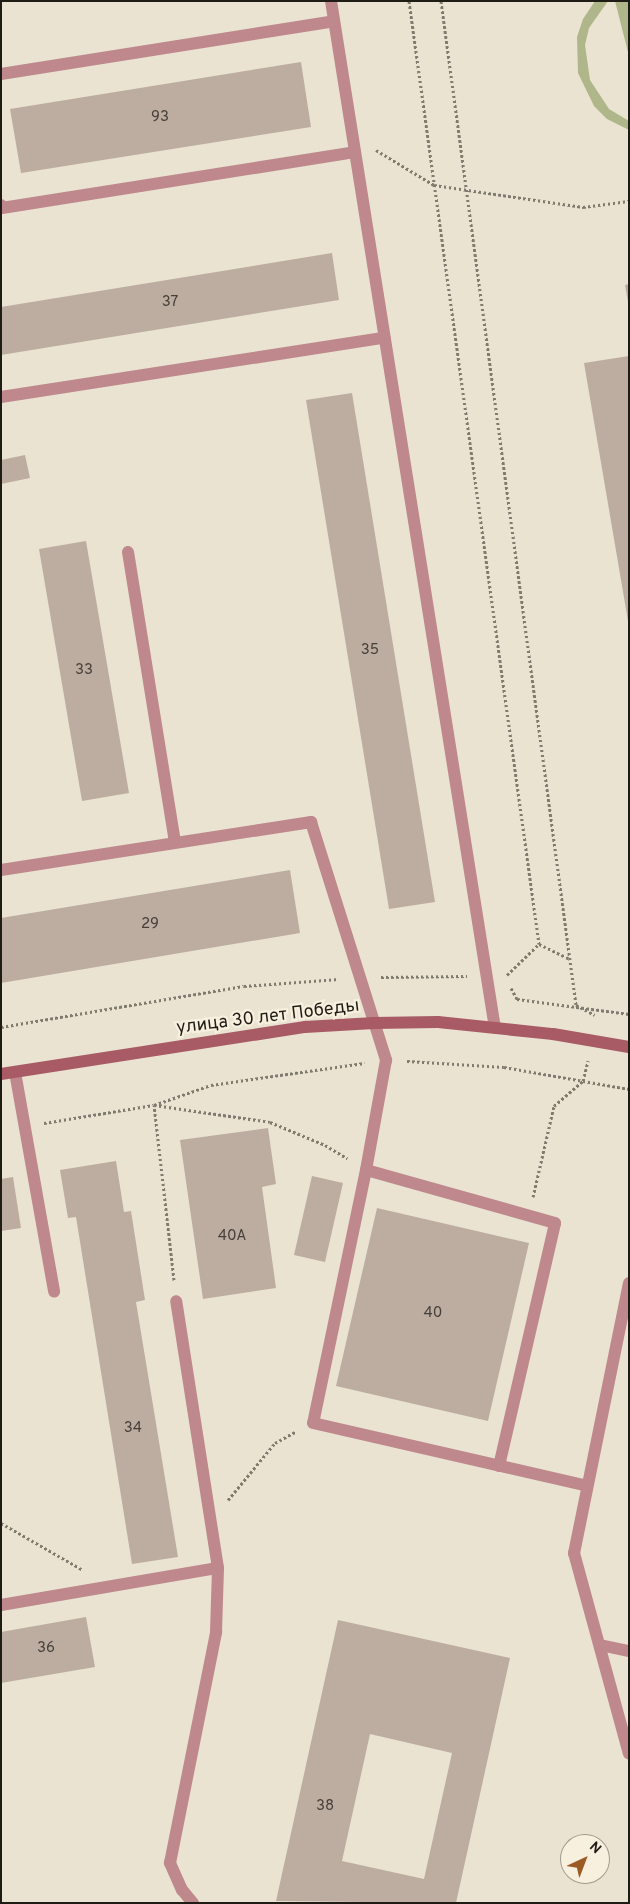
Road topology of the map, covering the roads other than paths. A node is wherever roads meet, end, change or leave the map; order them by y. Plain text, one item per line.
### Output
1 (331, 1) edge
2 (334, 21) junction
3 (1, 74) edge
4 (354, 152) junction
5 (1, 205) edge
6 (384, 338) junction
7 (1, 397) edge
8 (128, 552) dead end
9 (175, 842) junction
10 (1, 870) edge
11 (374, 1023) junction
12 (495, 1028) junction
13 (629, 1047) edge
14 (16, 1072) junction
15 (1, 1074) edge
16 (366, 1170) junction
17 (629, 1283) edge
18 (54, 1292) dead end
19 (176, 1301) road end
20 (499, 1466) junction
21 (587, 1486) junction
22 (218, 1568) junction
23 (1, 1605) edge
24 (600, 1645) junction
25 (629, 1651) edge
26 (629, 1754) edge
27 (193, 1903) edge

1 - 2 street
2 - 3 street
2 - 4 street
4 - 5 street
4 - 6 street
6 - 7 street
6 - 12 street
8 - 9 street
9 - 10 street
9 - 11 street
11 - 12 main road, улица 30 лет Победы
11 - 14 main road, улица 30 лет Победы
11 - 16 street
12 - 13 main road, улица 30 лет Победы
14 - 15 main road, улица 30 лет Победы
14 - 18 street
16 - 20 street
16 - 20 street
17 - 21 street
19 - 22 street
20 - 21 street
21 - 24 street
22 - 23 street
22 - 27 street
24 - 25 street
24 - 26 street

